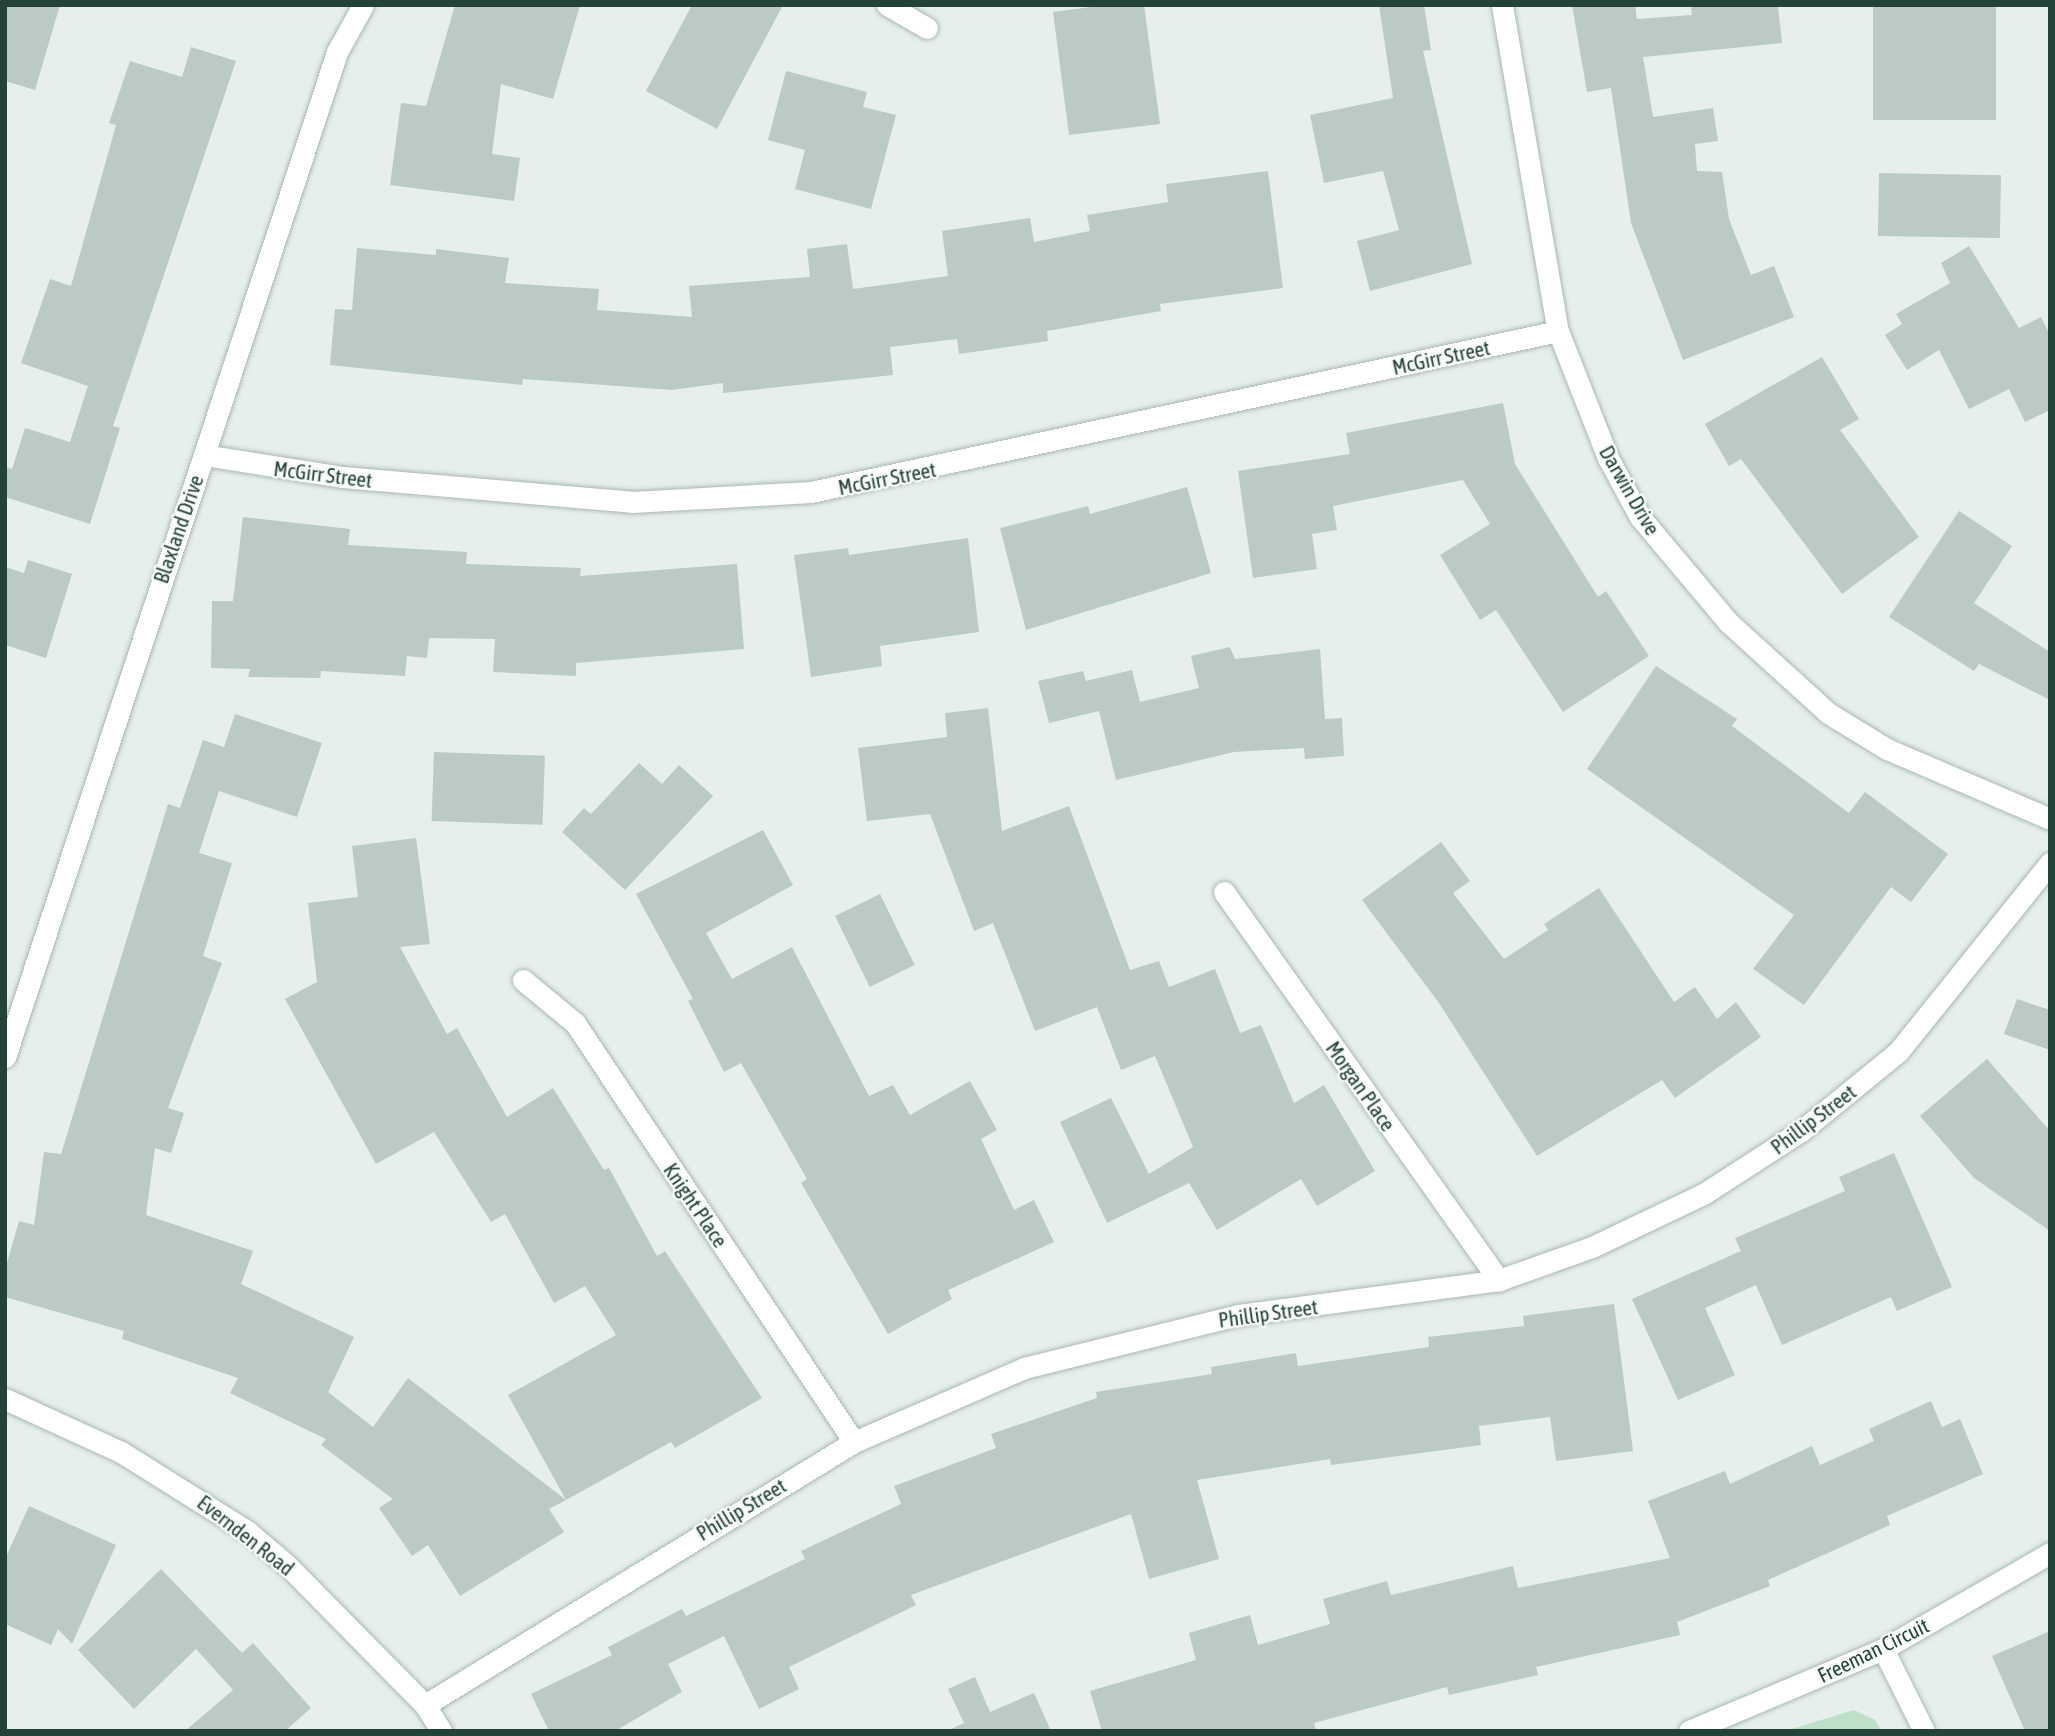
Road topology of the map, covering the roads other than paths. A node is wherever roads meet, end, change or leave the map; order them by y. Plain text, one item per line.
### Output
1 (363, 5) edge
2 (887, 5) edge
3 (1502, 5) edge
4 (927, 28) dead end
5 (1558, 331) junction
6 (204, 455) junction
7 (2050, 819) edge
8 (2050, 863) edge
9 (1223, 892) dead end
10 (523, 980) dead end
11 (5, 1058) edge
12 (1499, 1280) junction
13 (5, 1399) edge
14 (854, 1442) junction
15 (2050, 1553) edge
16 (1883, 1649) junction
17 (425, 1705) junction
18 (441, 1731) edge
19 (1689, 1731) edge
20 (1924, 1731) edge

1 - 6 street, Blaxland Drive
2 - 4 street
3 - 5 street, Darwin Drive
5 - 6 street, McGirr Street
5 - 7 street, Darwin Drive
6 - 11 street, Blaxland Drive
8 - 12 street, Phillip Street
9 - 12 street, Morgan Place
10 - 14 street, Knight Place
12 - 14 street, Phillip Street
13 - 17 street, Evernden Road
14 - 17 street, Phillip Street
15 - 16 street, Freeman Circuit
16 - 19 street, Freeman Circuit
16 - 20 street
17 - 18 street, Evernden Road

